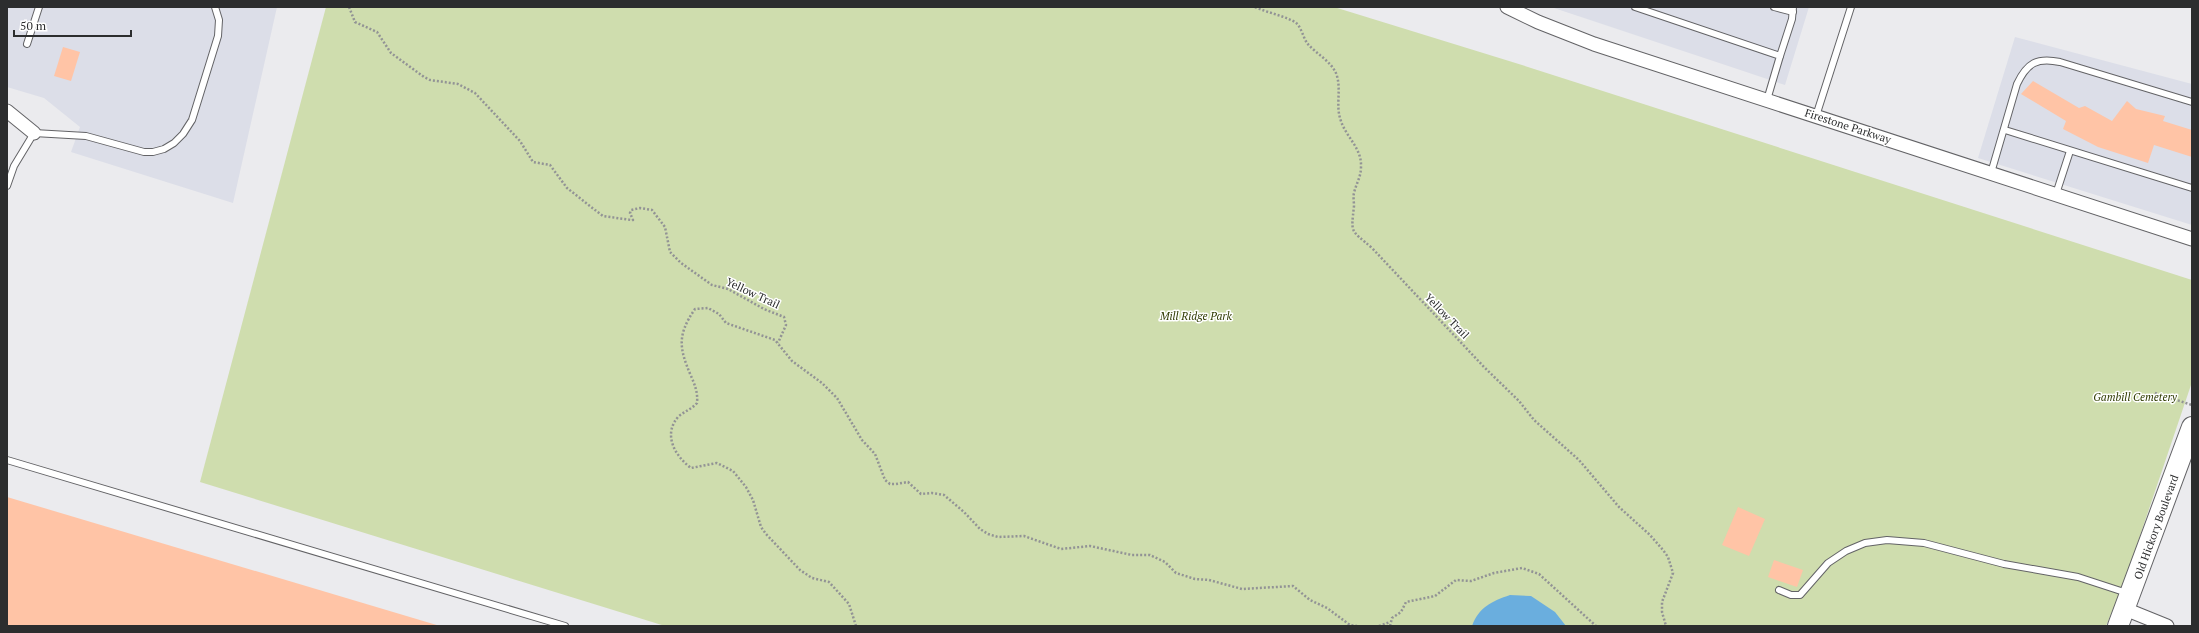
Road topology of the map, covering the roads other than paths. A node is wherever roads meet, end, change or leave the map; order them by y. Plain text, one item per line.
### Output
1 (39, 7) edge
2 (215, 7) edge
3 (1507, 7) edge
4 (1634, 7) edge
5 (1774, 7) edge
6 (1852, 7) edge
7 (1793, 10) edge
8 (27, 44) dead end
9 (1780, 56) junction
10 (1766, 100) junction
11 (2192, 102) edge
12 (7, 112) edge
13 (1816, 116) junction
14 (2005, 130) junction
15 (34, 133) junction
16 (2070, 151) junction
17 (1991, 173) junction
18 (7, 186) edge
19 (2192, 188) edge
20 (2056, 194) junction
21 (2192, 239) edge
22 (2192, 427) edge
23 (7, 460) edge
24 (1778, 590) dead end
25 (2125, 610) edge
26 (565, 626) edge
27 (2167, 626) edge

1 - 8 lane
2 - 15 lane
3 - 10 street, Firestone Parkway
4 - 9 lane
5 - 7 lane
6 - 13 lane
7 - 9 lane
9 - 10 lane
10 - 13 street, Firestone Parkway
11 - 14 lane
12 - 15 street
13 - 17 street, Firestone Parkway
14 - 16 lane
14 - 17 lane
15 - 18 lane
16 - 19 lane
16 - 20 lane
17 - 20 street, Firestone Parkway
20 - 21 street, Firestone Parkway
22 - 25 main road, Old Hickory Boulevard
23 - 26 lane
24 - 25 lane
25 - 27 street

